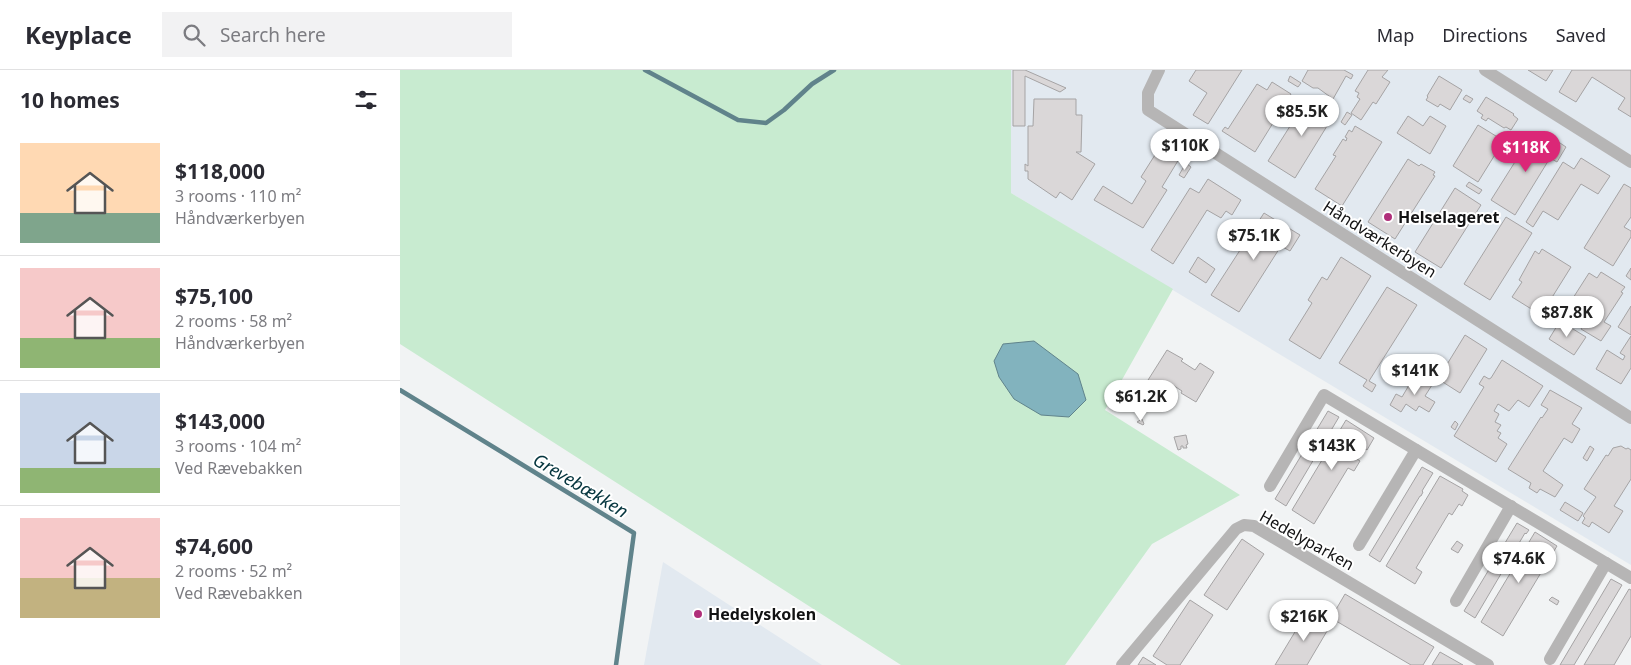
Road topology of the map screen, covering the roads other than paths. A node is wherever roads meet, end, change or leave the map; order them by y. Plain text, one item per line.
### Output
1 (1159, 70) edge
2 (1485, 70) edge
3 (1631, 162) edge
4 (1631, 418) edge
5 (1416, 450) junction
6 (1270, 486) dead end
7 (1511, 506) junction
8 (1358, 545) dead end
9 (1606, 563) junction
10 (1631, 578) edge
11 (1456, 601) dead end
12 (1550, 659) dead end
13 (1122, 665) edge
14 (1488, 665) edge

1 - 4 street, Håndværkerbyen
2 - 3 street
5 - 6 street
5 - 7 street
5 - 8 street
7 - 9 street
7 - 11 street
9 - 10 street
9 - 12 street
13 - 14 street, Hedelyparken

